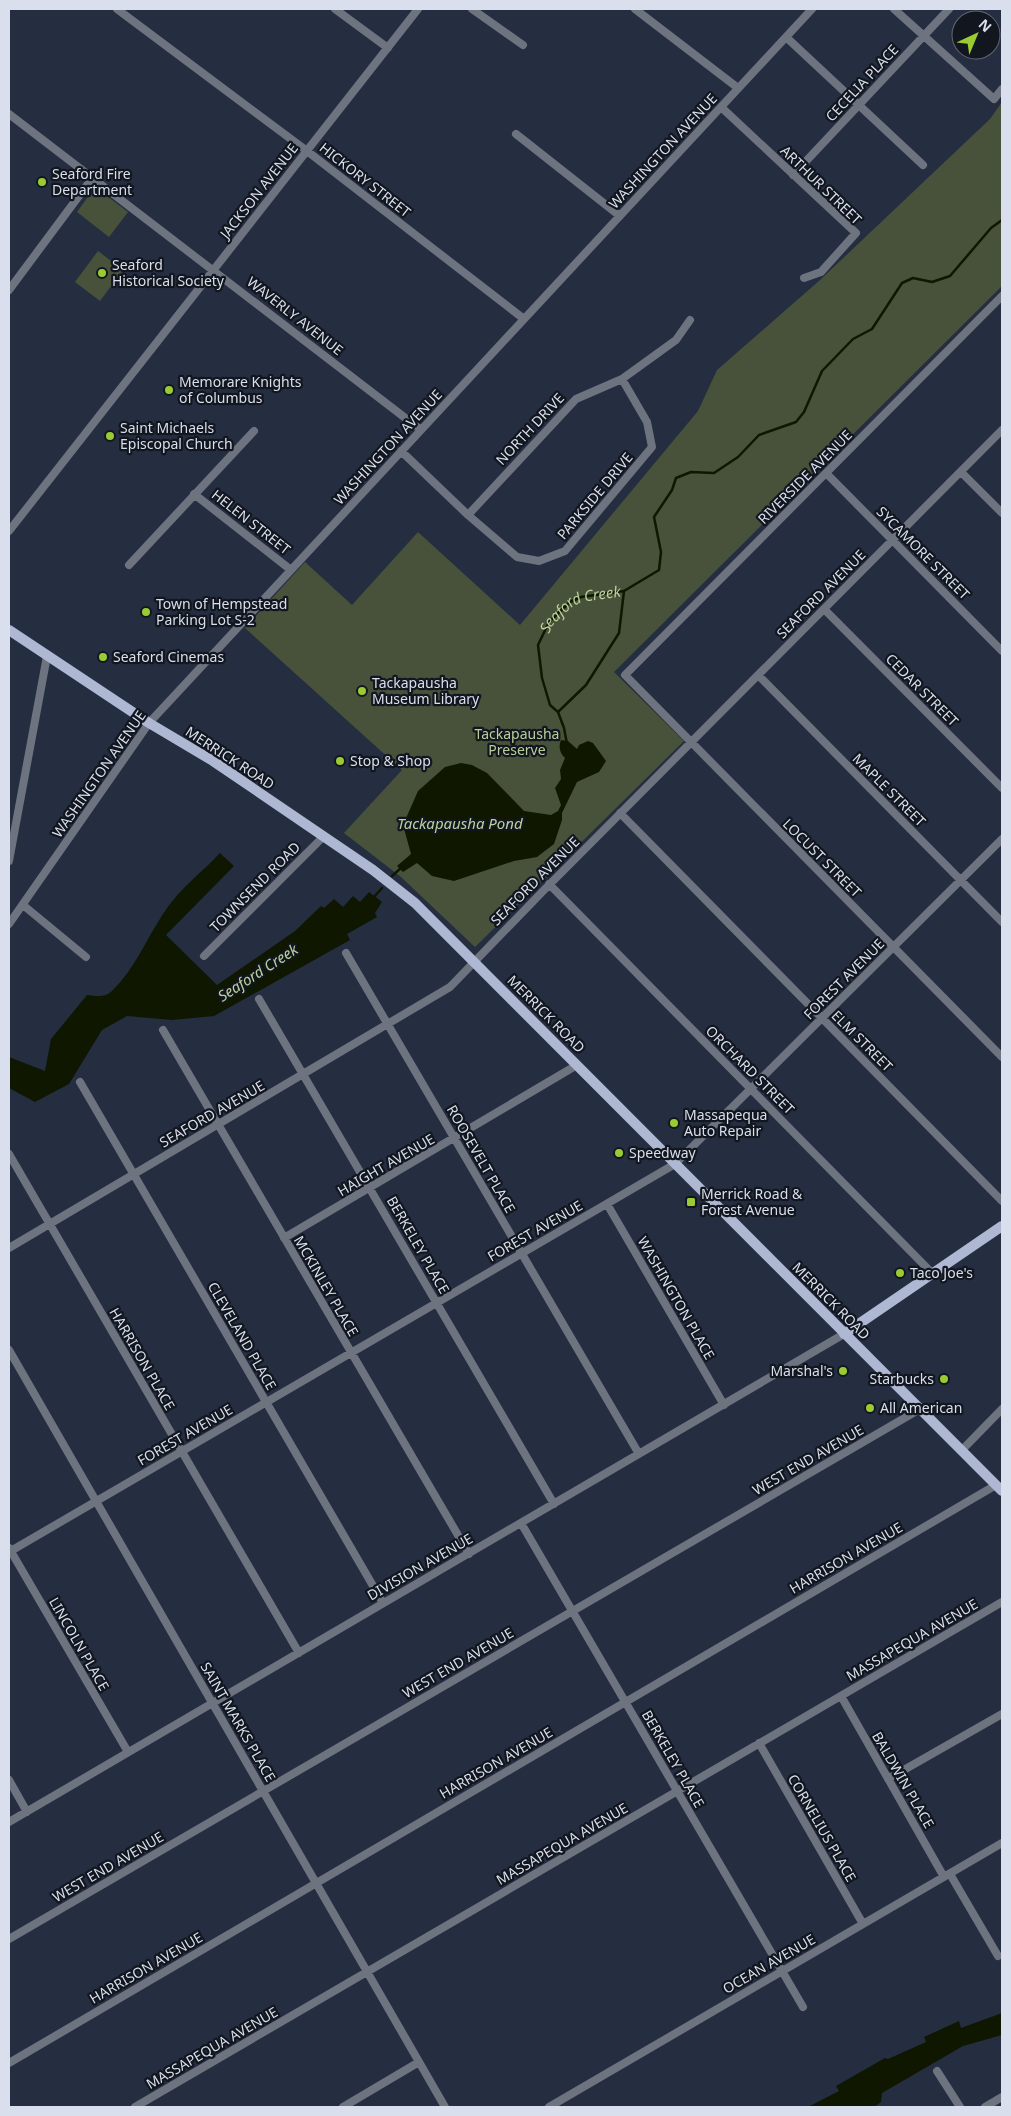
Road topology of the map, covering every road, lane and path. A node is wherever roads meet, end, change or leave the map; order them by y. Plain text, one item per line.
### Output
1 (117, 9) edge
2 (335, 9) edge
3 (418, 9) edge
4 (472, 9) edge
5 (635, 9) edge
6 (812, 9) edge
7 (894, 9) edge
8 (949, 9) edge
9 (924, 36) junction
10 (786, 37) junction
11 (523, 45) dead end
12 (388, 48) junction
13 (738, 88) junction
14 (1002, 89) edge
15 (858, 106) junction
16 (721, 107) junction
17 (9, 114) edge
18 (516, 134) dead end
19 (307, 151) junction
20 (923, 166) dead end
21 (793, 175) junction
22 (93, 177) junction
23 (620, 216) junction
24 (214, 270) junction
25 (804, 278) dead end
26 (9, 290) edge
27 (1002, 296) edge
28 (524, 319) junction
29 (690, 320) dead end
30 (622, 379) junction
31 (421, 430) junction
32 (1002, 430) edge
33 (254, 431) dead end
34 (401, 452) junction
35 (961, 472) junction
36 (826, 473) junction
37 (194, 494) junction
38 (1002, 513) edge
39 (468, 515) junction
40 (9, 531) edge
41 (892, 540) junction
42 (129, 565) dead end
43 (291, 570) junction
44 (824, 609) junction
45 (9, 630) edge
46 (1002, 651) edge
47 (47, 656) junction
48 (625, 675) joint
49 (758, 675) junction
50 (149, 723) junction
51 (690, 743) junction
52 (1002, 788) edge
53 (620, 813) junction
54 (324, 836) junction
55 (1002, 839) edge
56 (9, 861) edge
57 (960, 880) junction
58 (549, 884) junction
59 (23, 905) junction
60 (1002, 922) edge
61 (9, 924) edge
62 (893, 947) junction
63 (346, 953) dead end
64 (204, 956) dead end
65 (86, 957) dead end
66 (473, 961) junction
67 (259, 999) dead end
68 (822, 1018) junction
69 (388, 1025) junction
70 (163, 1030) dead end
71 (1002, 1057) edge
72 (577, 1065) junction
73 (303, 1075) junction
74 (80, 1082) dead end
75 (751, 1089) junction
76 (218, 1125) junction
77 (455, 1139) junction
78 (9, 1154) edge
79 (675, 1164) junction
80 (134, 1174) junction
81 (370, 1188) junction
82 (1002, 1200) edge
83 (606, 1204) junction
84 (49, 1224) junction
85 (1002, 1226) edge
86 (284, 1238) junction
87 (9, 1248) edge
88 (522, 1254) junction
89 (933, 1274) junction
90 (436, 1303) junction
91 (844, 1334) junction
92 (9, 1350) edge
93 (351, 1353) junction
94 (266, 1402) junction
95 (724, 1405) junction
96 (920, 1409) junction
97 (1002, 1409) edge
98 (961, 1451) junction
99 (181, 1452) junction
100 (639, 1454) junction
101 (999, 1488) edge
102 (96, 1501) junction
103 (554, 1504) junction
104 (521, 1523) junction
105 (9, 1550) edge
106 (468, 1554) junction
107 (1002, 1602) edge
108 (384, 1604) junction
109 (572, 1611) junction
110 (299, 1653) junction
111 (841, 1696) junction
112 (625, 1702) junction
113 (212, 1703) junction
114 (1002, 1714) edge
115 (759, 1744) junction
116 (128, 1752) junction
117 (888, 1779) junction
118 (9, 1780) edge
119 (263, 1791) junction
120 (677, 1791) junction
121 (27, 1812) junction
122 (9, 1822) edge
123 (1002, 1843) edge
124 (947, 1875) junction
125 (316, 1883) junction
126 (863, 1924) junction
127 (9, 1939) edge
128 (998, 1956) dead end
129 (782, 1971) junction
130 (367, 1972) junction
131 (803, 2007) dead end
132 (419, 2062) junction
133 (9, 2063) edge
134 (938, 2071) dead end
135 (1001, 2100) edge
136 (135, 2107) edge
137 (343, 2107) edge
138 (445, 2107) edge
139 (549, 2107) edge
140 (960, 2107) edge
141 (985, 2107) edge

1 - 19 street, HICKORY STREET
2 - 12 street
3 - 12 street, JACKSON AVENUE
4 - 11 street
5 - 13 street
6 - 10 street, WASHINGTON AVENUE
7 - 9 street
8 - 9 street, CECELIA PLACE
9 - 14 street
9 - 15 street, CECELIA PLACE
10 - 13 street, WASHINGTON AVENUE
10 - 15 street
12 - 19 street, JACKSON AVENUE
13 - 16 street, WASHINGTON AVENUE
15 - 20 street
15 - 21 street, CECELIA PLACE
16 - 21 street, ARTHUR STREET
16 - 23 street, WASHINGTON AVENUE
17 - 22 street, WAVERLY AVENUE
18 - 23 street
19 - 24 street, JACKSON AVENUE
19 - 28 street, HICKORY STREET
21 - 25 street, ARTHUR STREET
22 - 24 street, WAVERLY AVENUE
22 - 26 street
23 - 28 street, WASHINGTON AVENUE
24 - 31 street, WAVERLY AVENUE
24 - 40 street, JACKSON AVENUE
27 - 36 street, RIVERSIDE AVENUE
28 - 31 street, WASHINGTON AVENUE
29 - 30 street, NORTH DRIVE
30 - 39 street, NORTH DRIVE
30 - 39 street, PARKSIDE DRIVE
31 - 34 street, WASHINGTON AVENUE
32 - 35 street, SEAFORD AVENUE
33 - 37 street
34 - 39 street, PARKSIDE DRIVE
34 - 43 street, WASHINGTON AVENUE
35 - 38 street
35 - 41 street, SEAFORD AVENUE
36 - 41 street, SYCAMORE STREET
36 - 48 street, RIVERSIDE AVENUE
37 - 42 street
37 - 43 street, HELEN STREET
41 - 44 street, SEAFORD AVENUE
41 - 46 street, SYCAMORE STREET
43 - 50 street, WASHINGTON AVENUE
44 - 49 street, SEAFORD AVENUE
44 - 52 street, CEDAR STREET
45 - 47 main road, MERRICK ROAD
47 - 50 main road, MERRICK ROAD
47 - 56 street
48 - 51 street, LOCUST STREET
49 - 51 street, SEAFORD AVENUE
49 - 57 street, MAPLE STREET
50 - 54 main road, MERRICK ROAD
50 - 59 street, WASHINGTON AVENUE
51 - 53 street, SEAFORD AVENUE
51 - 62 street, LOCUST STREET
53 - 58 street, SEAFORD AVENUE
53 - 68 street, ELM STREET
54 - 64 street, TOWNSEND ROAD
54 - 66 main road, MERRICK ROAD
55 - 57 street, FOREST AVENUE
57 - 60 street, MAPLE STREET
57 - 62 street, FOREST AVENUE
58 - 66 street, SEAFORD AVENUE
58 - 75 street, ORCHARD STREET
59 - 61 street, WASHINGTON AVENUE
59 - 65 street
62 - 68 street, FOREST AVENUE
62 - 71 street, LOCUST STREET
63 - 69 street, ROOSEVELT PLACE
66 - 69 street, SEAFORD AVENUE
66 - 72 main road, MERRICK ROAD
67 - 73 street, BERKELEY PLACE
68 - 75 street, FOREST AVENUE
68 - 82 street, ELM STREET
69 - 73 street, SEAFORD AVENUE
69 - 77 street, ROOSEVELT PLACE
70 - 76 street, MCKINLEY PLACE
72 - 77 street, HAIGHT AVENUE
72 - 79 main road, MERRICK ROAD
73 - 76 street, SEAFORD AVENUE
73 - 81 street, BERKELEY PLACE
74 - 80 street, CLEVELAND PLACE
75 - 79 street, FOREST AVENUE
75 - 89 street, ORCHARD STREET
76 - 80 street, SEAFORD AVENUE
76 - 86 street, MCKINLEY PLACE
77 - 81 street, HAIGHT AVENUE
77 - 88 street, ROOSEVELT PLACE
78 - 84 street, HARRISON PLACE
79 - 83 street, FOREST AVENUE
79 - 91 main road, MERRICK ROAD
80 - 84 street, SEAFORD AVENUE
80 - 94 street, CLEVELAND PLACE
81 - 86 street, HAIGHT AVENUE
81 - 90 street, BERKELEY PLACE
83 - 88 street, FOREST AVENUE
83 - 95 street, WASHINGTON PLACE
84 - 87 street, SEAFORD AVENUE
84 - 99 street, HARRISON PLACE
85 - 89 main road
86 - 93 street, MCKINLEY PLACE
88 - 90 street, FOREST AVENUE
88 - 100 street, ROOSEVELT PLACE
89 - 91 main road
90 - 93 street, FOREST AVENUE
90 - 103 street, BERKELEY PLACE
91 - 95 street, DIVISION AVENUE
91 - 96 main road, MERRICK ROAD
92 - 102 street, SAINT MARKS PLACE
93 - 94 street, FOREST AVENUE
93 - 106 street, MCKINLEY PLACE
94 - 99 street, FOREST AVENUE
94 - 108 street, CLEVELAND PLACE
95 - 100 street, DIVISION AVENUE
96 - 98 main road, MERRICK ROAD
96 - 109 street, WEST END AVENUE
97 - 98 street
98 - 101 main road, MERRICK ROAD
99 - 102 street, FOREST AVENUE
99 - 110 street, HARRISON PLACE
100 - 103 street, DIVISION AVENUE
101 - 112 street, HARRISON AVENUE
102 - 105 street, FOREST AVENUE
102 - 113 street, SAINT MARKS PLACE
103 - 104 street, DIVISION AVENUE
104 - 106 street, DIVISION AVENUE
104 - 109 street, BERKELEY PLACE
105 - 116 street, LINCOLN PLACE
106 - 108 street, DIVISION AVENUE
107 - 111 street, MASSAPEQUA AVENUE
108 - 110 street, DIVISION AVENUE
109 - 112 street, BERKELEY PLACE
109 - 119 street, WEST END AVENUE
110 - 113 street, DIVISION AVENUE
111 - 115 street, MASSAPEQUA AVENUE
111 - 117 street, BALDWIN PLACE
112 - 120 street, BERKELEY PLACE
112 - 125 street, HARRISON AVENUE
113 - 116 street, DIVISION AVENUE
113 - 119 street, SAINT MARKS PLACE
114 - 117 street
115 - 120 street, MASSAPEQUA AVENUE
115 - 126 street, CORNELIUS PLACE
116 - 121 street, DIVISION AVENUE
117 - 124 street, BALDWIN PLACE
118 - 121 street
119 - 125 street, SAINT MARKS PLACE
119 - 127 street, WEST END AVENUE
120 - 129 street, BERKELEY PLACE
120 - 130 street, MASSAPEQUA AVENUE
121 - 122 street, DIVISION AVENUE
123 - 124 street, OCEAN AVENUE
124 - 126 street, OCEAN AVENUE
124 - 128 street, BALDWIN PLACE
125 - 130 street, SAINT MARKS PLACE
125 - 133 street, HARRISON AVENUE
126 - 129 street, OCEAN AVENUE
129 - 131 street, BERKELEY PLACE
129 - 139 street, OCEAN AVENUE
130 - 132 street, SAINT MARKS PLACE
130 - 136 street, MASSAPEQUA AVENUE
132 - 137 street
132 - 138 street, SAINT MARKS PLACE
134 - 140 street
135 - 141 street

